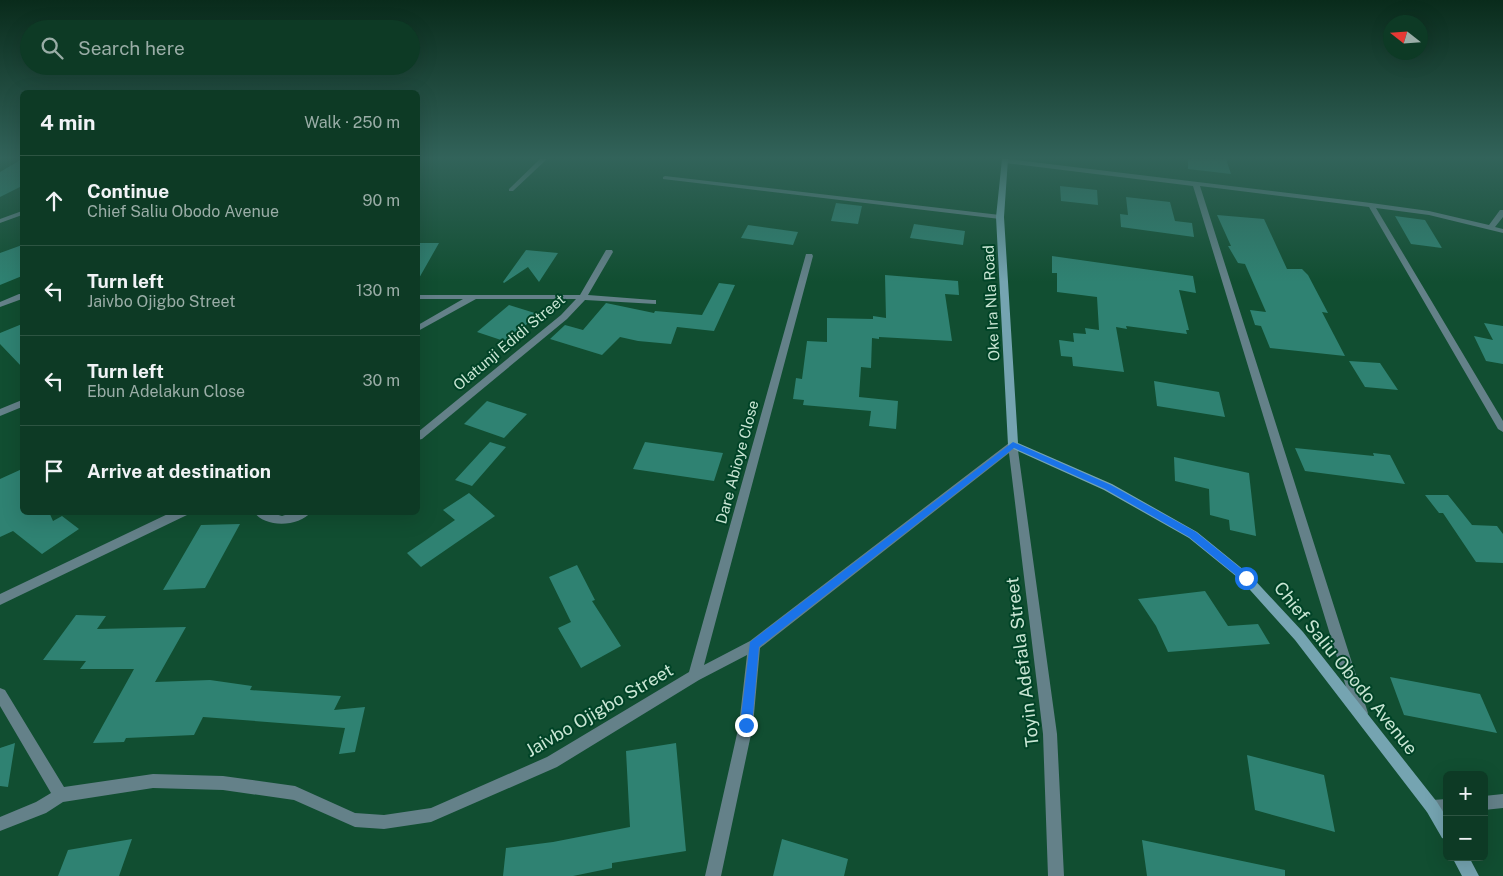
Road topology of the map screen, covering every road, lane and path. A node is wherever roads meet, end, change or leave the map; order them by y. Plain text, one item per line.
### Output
1 (853, 200) edge
2 (1002, 200) edge
3 (1201, 200) edge
4 (1328, 200) edge
5 (1371, 205) junction
6 (1503, 212) edge
7 (20, 214) edge
8 (1000, 217) junction
9 (0, 221) edge
10 (1490, 227) junction
11 (1503, 231) edge
12 (608, 252) dead end
13 (809, 256) dead end
14 (20, 297) edge
15 (420, 297) edge
16 (475, 297) junction
17 (583, 297) junction
18 (653, 302) dead end
19 (0, 305) edge
20 (420, 327) edge
21 (20, 404) edge
22 (0, 414) edge
23 (1503, 429) edge
24 (420, 435) edge
25 (1013, 445) junction
26 (178, 515) edge
27 (262, 515) edge
28 (300, 515) edge
29 (0, 600) edge
30 (754, 645) junction
31 (694, 676) junction
32 (0, 694) edge
33 (1363, 719) junction
34 (60, 795) junction
35 (1503, 801) edge
36 (1488, 803) edge
37 (1440, 806) edge
38 (0, 824) edge
39 (1462, 861) edge
40 (713, 876) edge
41 (1056, 876) edge
42 (1470, 876) edge

1 - 8 street
2 - 8 street, Oke Ira Nla Road
3 - 33 street
4 - 5 street
5 - 10 street
5 - 23 street
6 - 10 street
7 - 9 street
8 - 25 street, Oke Ira Nla Road
10 - 11 street
12 - 17 street
13 - 31 street, Dare Abioye Close
14 - 19 street
15 - 16 street, Olatunji Edidi Street
16 - 17 street, Olatunji Edidi Street
16 - 20 street
17 - 18 street
17 - 24 street, Olatunji Edidi Street
21 - 22 street
25 - 30 street, Jaivbo Ojigbo Street
25 - 33 street, Chief Saliu Obodo Avenue
25 - 41 street, Toyin Adefala Street
26 - 29 street
27 - 28 street
30 - 31 street, Jaivbo Ojigbo Street
30 - 40 street
31 - 34 street, Jaivbo Ojigbo Street
32 - 34 street
33 - 37 street, Chief Saliu Obodo Avenue
34 - 38 street, Jaivbo Ojigbo Street
35 - 36 street
39 - 42 street

